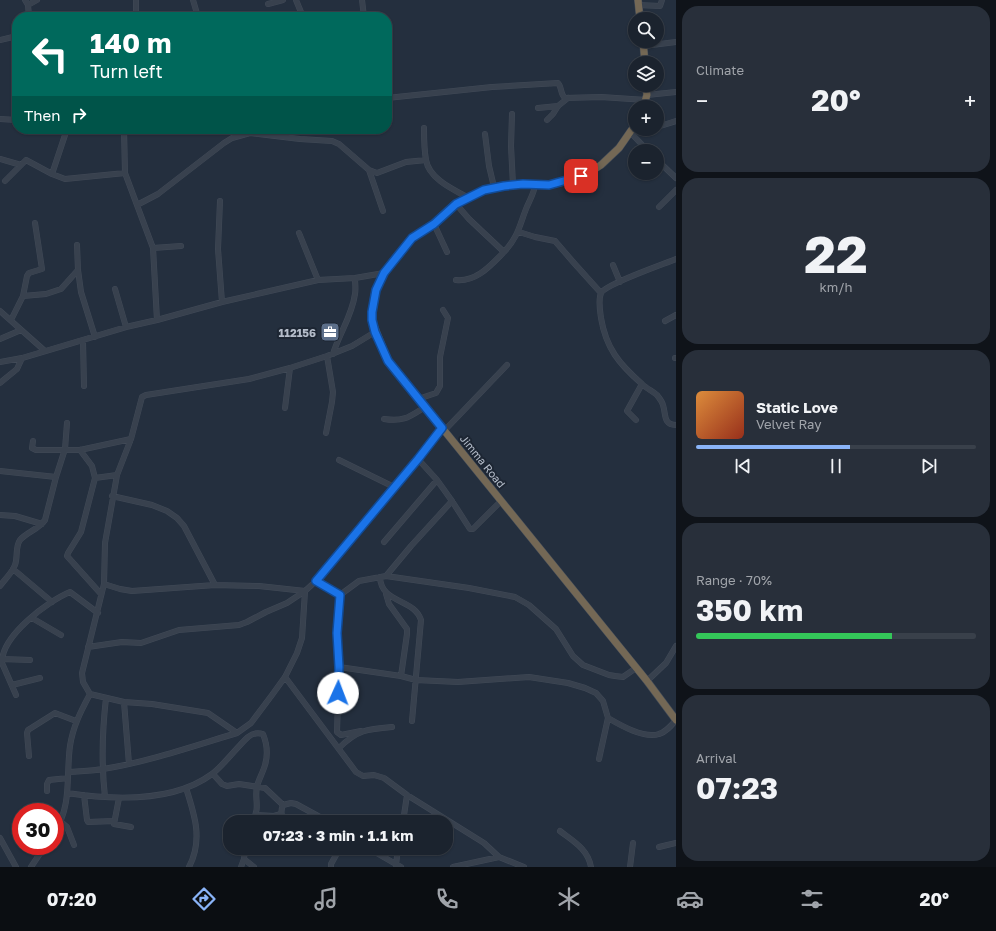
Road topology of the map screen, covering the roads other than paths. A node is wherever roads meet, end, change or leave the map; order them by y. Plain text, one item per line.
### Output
1 (37, 0) edge
2 (136, 0) edge
3 (193, 0) edge
4 (283, 0) edge
5 (296, 0) edge
6 (362, 0) edge
7 (662, 0) edge
8 (27, 3) edge
9 (638, 3) edge
10 (268, 4) dead end
11 (136, 12) edge
12 (197, 12) edge
13 (301, 12) edge
14 (363, 12) edge
15 (12, 37) edge
16 (0, 40) edge
17 (664, 42) edge
18 (676, 42) edge
19 (676, 92) edge
20 (392, 98) edge
21 (568, 98) junction
22 (634, 100) edge
23 (648, 100) edge
24 (558, 106) junction
25 (538, 108) dead end
26 (512, 114) dead end
27 (0, 119) edge
28 (12, 120) edge
29 (547, 120) dead end
30 (676, 121) edge
31 (664, 125) edge
32 (424, 128) dead end
33 (65, 134) edge
34 (124, 134) edge
35 (246, 134) edge
36 (258, 134) edge
37 (485, 134) dead end
38 (628, 135) edge
39 (634, 136) edge
40 (641, 144) edge
41 (0, 159) edge
42 (426, 160) junction
43 (20, 165) junction
44 (664, 167) edge
45 (369, 170) junction
46 (125, 173) junction
47 (52, 174) junction
48 (676, 178) edge
49 (5, 181) dead end
50 (514, 185) junction
51 (535, 185) junction
52 (494, 187) junction
53 (676, 190) edge
54 (469, 198) junction
55 (220, 200) dead end
56 (456, 204) junction
57 (137, 205) junction
58 (659, 207) dead end
59 (383, 211) dead end
60 (34, 223) dead end
61 (434, 224) junction
62 (519, 232) junction
63 (299, 233) dead end
64 (77, 245) dead end
65 (181, 246) dead end
66 (153, 248) junction
67 (447, 252) dead end
68 (504, 252) junction
69 (676, 259) edge
70 (613, 265) dead end
71 (78, 270) junction
72 (384, 273) junction
73 (355, 278) junction
74 (318, 280) junction
75 (456, 280) dead end
76 (620, 282) junction
77 (115, 289) dead end
78 (601, 293) junction
79 (23, 296) junction
80 (222, 302) junction
81 (443, 310) dead end
82 (0, 311) edge
83 (676, 315) edge
84 (11, 320) junction
85 (158, 320) junction
86 (665, 321) dead end
87 (126, 327) junction
88 (21, 330) junction
89 (375, 332) junction
90 (96, 337) junction
91 (0, 339) edge
92 (83, 341) junction
93 (45, 351) junction
94 (333, 354) junction
95 (327, 356) junction
96 (22, 358) junction
97 (0, 362) edge
98 (507, 365) dead end
99 (290, 368) junction
100 (0, 383) edge
101 (642, 384) junction
102 (84, 386) dead end
103 (418, 399) junction
104 (425, 407) junction
105 (285, 408) dead end
106 (384, 419) dead end
107 (636, 420) dead end
108 (67, 423) dead end
109 (676, 426) edge
110 (443, 430) junction
111 (326, 433) dead end
112 (131, 439) junction
113 (33, 441) dead end
114 (65, 449) junction
115 (80, 450) junction
116 (418, 459) junction
117 (339, 460) dead end
118 (0, 471) edge
119 (117, 474) junction
120 (56, 477) junction
121 (95, 478) junction
122 (437, 480) junction
123 (394, 487) junction
124 (112, 496) junction
125 (452, 501) junction
126 (501, 501) junction
127 (0, 515) edge
128 (42, 524) junction
129 (384, 542) dead end
130 (13, 569) junction
131 (386, 576) junction
132 (380, 577) junction
133 (316, 581) junction
134 (104, 584) junction
135 (215, 585) junction
136 (0, 586) edge
137 (305, 592) junction
138 (101, 594) junction
139 (386, 594) junction
140 (340, 595) junction
141 (52, 602) junction
142 (98, 613) junction
143 (32, 618) junction
144 (61, 635) dead end
145 (676, 646) edge
146 (88, 647) junction
147 (2, 659) junction
148 (30, 660) dead end
149 (339, 667) junction
150 (636, 668) junction
151 (402, 676) junction
152 (285, 677) junction
153 (40, 678) dead end
154 (416, 680) junction
155 (646, 681) junction
156 (12, 685) junction
157 (90, 694) junction
158 (16, 695) dead end
159 (106, 698) junction
160 (124, 702) junction
161 (608, 718) junction
162 (676, 718) edge
163 (76, 721) junction
164 (412, 721) dead end
165 (392, 727) dead end
166 (361, 731) junction
167 (238, 733) junction
168 (339, 748) junction
169 (29, 756) dead end
170 (599, 759) dead end
171 (129, 764) junction
172 (102, 769) junction
173 (69, 772) junction
174 (212, 774) junction
175 (68, 778) junction
176 (257, 786) junction
177 (186, 788) junction
178 (47, 791) dead end
179 (67, 793) junction
180 (84, 795) junction
181 (407, 796) junction
182 (105, 797) junction
183 (119, 798) junction
184 (64, 805) edge
185 (283, 805) junction
186 (281, 814) joint
187 (256, 815) edge
188 (278, 815) edge
189 (316, 815) edge
190 (404, 815) edge
191 (114, 821) junction
192 (64, 824) edge
193 (131, 827) dead end
194 (560, 831) dead end
195 (0, 838) edge
196 (633, 843) dead end
197 (676, 843) edge
198 (74, 845) dead end
199 (659, 847) dead end
200 (39, 855) edge
201 (244, 855) edge
202 (336, 855) edge
203 (380, 855) edge
204 (398, 855) edge
205 (499, 857) junction
206 (244, 859) junction
207 (398, 866) edge
208 (16, 867) edge
209 (31, 867) edge
210 (188, 867) edge
211 (241, 867) edge
212 (254, 867) edge
213 (330, 867) edge
214 (453, 867) edge
215 (524, 867) edge
216 (591, 867) edge
217 (630, 867) edge

1 - 8 street
2 - 11 street
3 - 12 street
4 - 10 street
5 - 13 street
6 - 14 street
7 - 9 street
15 - 16 street
17 - 18 street
19 - 23 street
20 - 21 street
21 - 22 street
21 - 24 street
24 - 25 street
24 - 29 street
26 - 50 street
27 - 28 street
30 - 31 street
32 - 42 street
33 - 47 street
34 - 46 street
35 - 57 street
36 - 45 street
37 - 52 street
38 - 51 highway, Jimma Road
39 - 40 street
41 - 43 street
42 - 45 street
42 - 54 street
43 - 47 street
43 - 49 street
44 - 48 street
45 - 59 street
46 - 47 street
46 - 57 street
50 - 51 highway, Jimma Road
50 - 52 highway, Jimma Road
51 - 62 street
52 - 54 highway, Jimma Road
53 - 58 street
54 - 56 highway, Jimma Road
55 - 80 street
56 - 61 highway, Jimma Road
56 - 68 street
57 - 66 street
60 - 79 street
61 - 67 street
61 - 72 highway, Jimma Road
62 - 68 street
62 - 78 street
63 - 74 street
64 - 71 street
65 - 66 street
66 - 85 street
68 - 75 street
69 - 76 street
70 - 76 street
71 - 79 street
71 - 90 street
72 - 73 street
72 - 89 highway, Jimma Road
73 - 74 street
73 - 94 street
74 - 80 street
76 - 78 street
77 - 87 street
78 - 101 street
79 - 84 street
80 - 85 street
81 - 103 street
82 - 84 street
83 - 86 street
84 - 88 street
85 - 87 street
87 - 90 street
88 - 91 street
88 - 93 street
89 - 94 street
89 - 103 highway, Jimma Road
90 - 92 street
92 - 93 street
92 - 102 street
93 - 96 street
94 - 95 street
95 - 99 street
95 - 111 street
96 - 97 street
96 - 100 street
98 - 110 street
99 - 105 street
99 - 112 street
101 - 107 street
101 - 109 street
103 - 104 highway, Jimma Road
104 - 106 street
104 - 110 highway, Jimma Road
108 - 114 street
110 - 116 street
110 - 126 highway, Jimma Road
112 - 115 street
112 - 119 street
113 - 114 street
114 - 115 street
114 - 120 street
115 - 121 street
116 - 122 street
116 - 123 street
117 - 123 street
118 - 120 street
119 - 121 street
119 - 124 street
120 - 128 street
121 - 138 street
122 - 125 street
122 - 129 street
123 - 133 street
124 - 134 street
124 - 135 street
125 - 126 street
125 - 131 street
126 - 150 highway, Jimma Road
127 - 128 street
128 - 130 street
130 - 136 street
130 - 141 street
131 - 132 street
131 - 150 street
132 - 139 street
132 - 140 street
133 - 137 street
133 - 140 street
134 - 135 street
134 - 138 street
135 - 137 street
137 - 146 street
137 - 152 street
138 - 142 street
139 - 151 street
139 - 154 street
140 - 149 street
141 - 142 street
141 - 143 street
142 - 146 street
143 - 144 street
143 - 147 street
145 - 155 street
146 - 157 street
147 - 148 street
147 - 156 street
149 - 151 street
149 - 166 street
150 - 155 highway, Jimma Road
151 - 154 street
152 - 167 street
152 - 168 street
153 - 156 street
154 - 161 street
154 - 164 street
155 - 162 highway, Jimma Road
156 - 158 street
157 - 159 street
157 - 163 street
159 - 160 street
159 - 172 street
160 - 167 street
160 - 171 street
161 - 162 street
161 - 170 street
163 - 169 street
163 - 173 street
165 - 166 street
166 - 168 street
167 - 171 street
168 - 181 street
171 - 172 street
172 - 173 street
172 - 182 street
173 - 175 street
174 - 176 street
174 - 176 street
174 - 177 street
175 - 178 street
175 - 179 street
176 - 185 street
176 - 187 street
177 - 183 street
177 - 210 street
179 - 180 street
179 - 184 street
180 - 182 street
180 - 191 street
181 - 190 street
181 - 205 street
182 - 183 street
183 - 191 street
185 - 186 street
185 - 189 street
186 - 188 street
191 - 193 street
192 - 198 street
194 - 216 street
195 - 208 street
196 - 217 street
197 - 199 street
200 - 209 street
201 - 206 street
202 - 213 street
203 - 207 street
204 - 207 street
205 - 214 street
205 - 215 street
206 - 211 street
206 - 212 street

